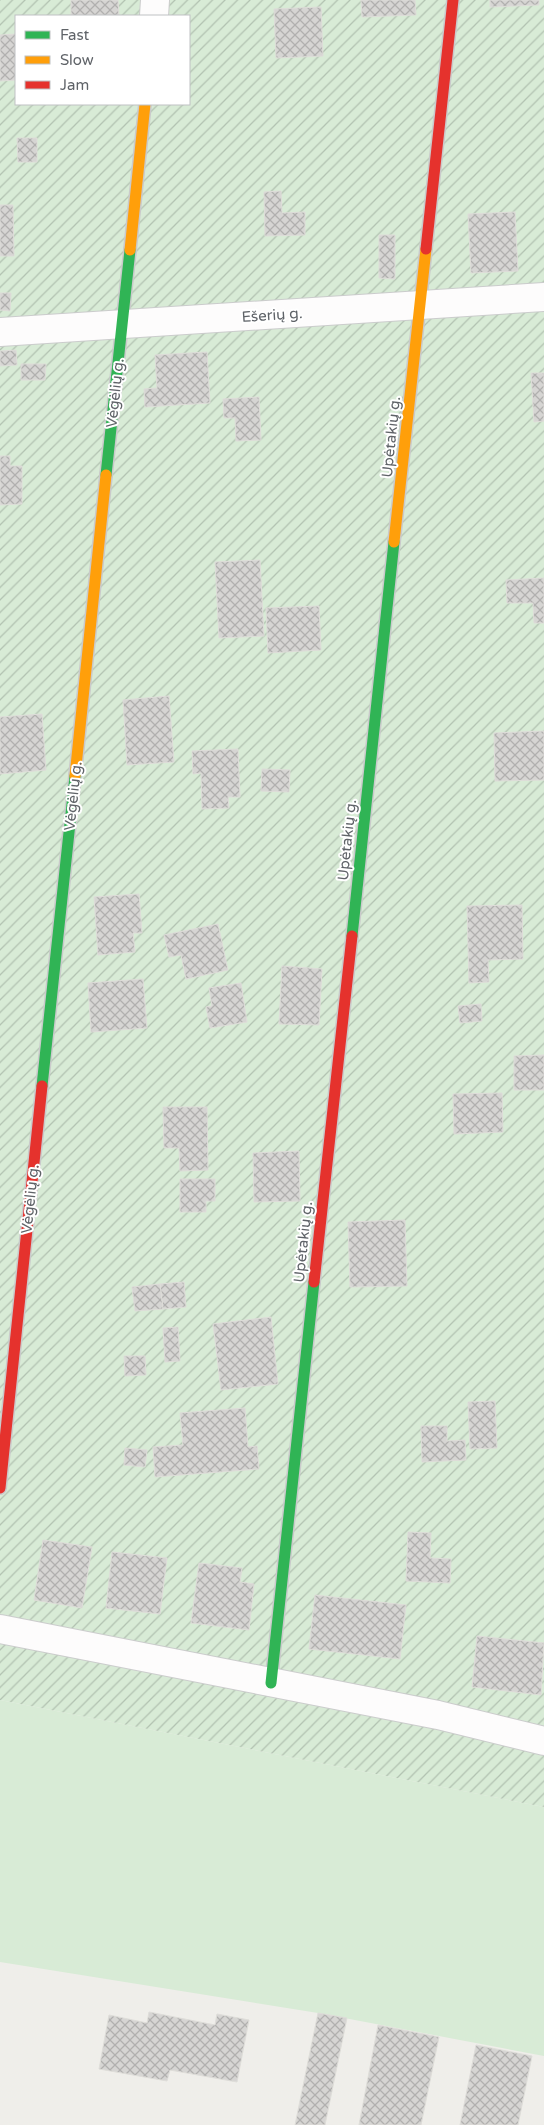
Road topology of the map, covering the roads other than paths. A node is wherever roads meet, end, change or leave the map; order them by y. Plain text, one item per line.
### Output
1 (155, 0) edge
2 (453, 0) edge
3 (154, 15) edge
4 (145, 105) edge
5 (544, 297) edge
6 (421, 305) junction
7 (122, 324) junction
8 (0, 332) edge
9 (0, 1488) edge
10 (0, 1629) edge
11 (270, 1683) junction
12 (544, 1740) edge

1 - 3 street
2 - 6 street, Upėtakių g.
4 - 7 street, Vėgėlių g.
5 - 6 street, Ešerių g.
6 - 7 street, Ešerių g.
6 - 11 street, Upėtakių g.
7 - 8 street, Ešerių g.
7 - 9 street, Vėgėlių g.
10 - 11 street
11 - 12 street

